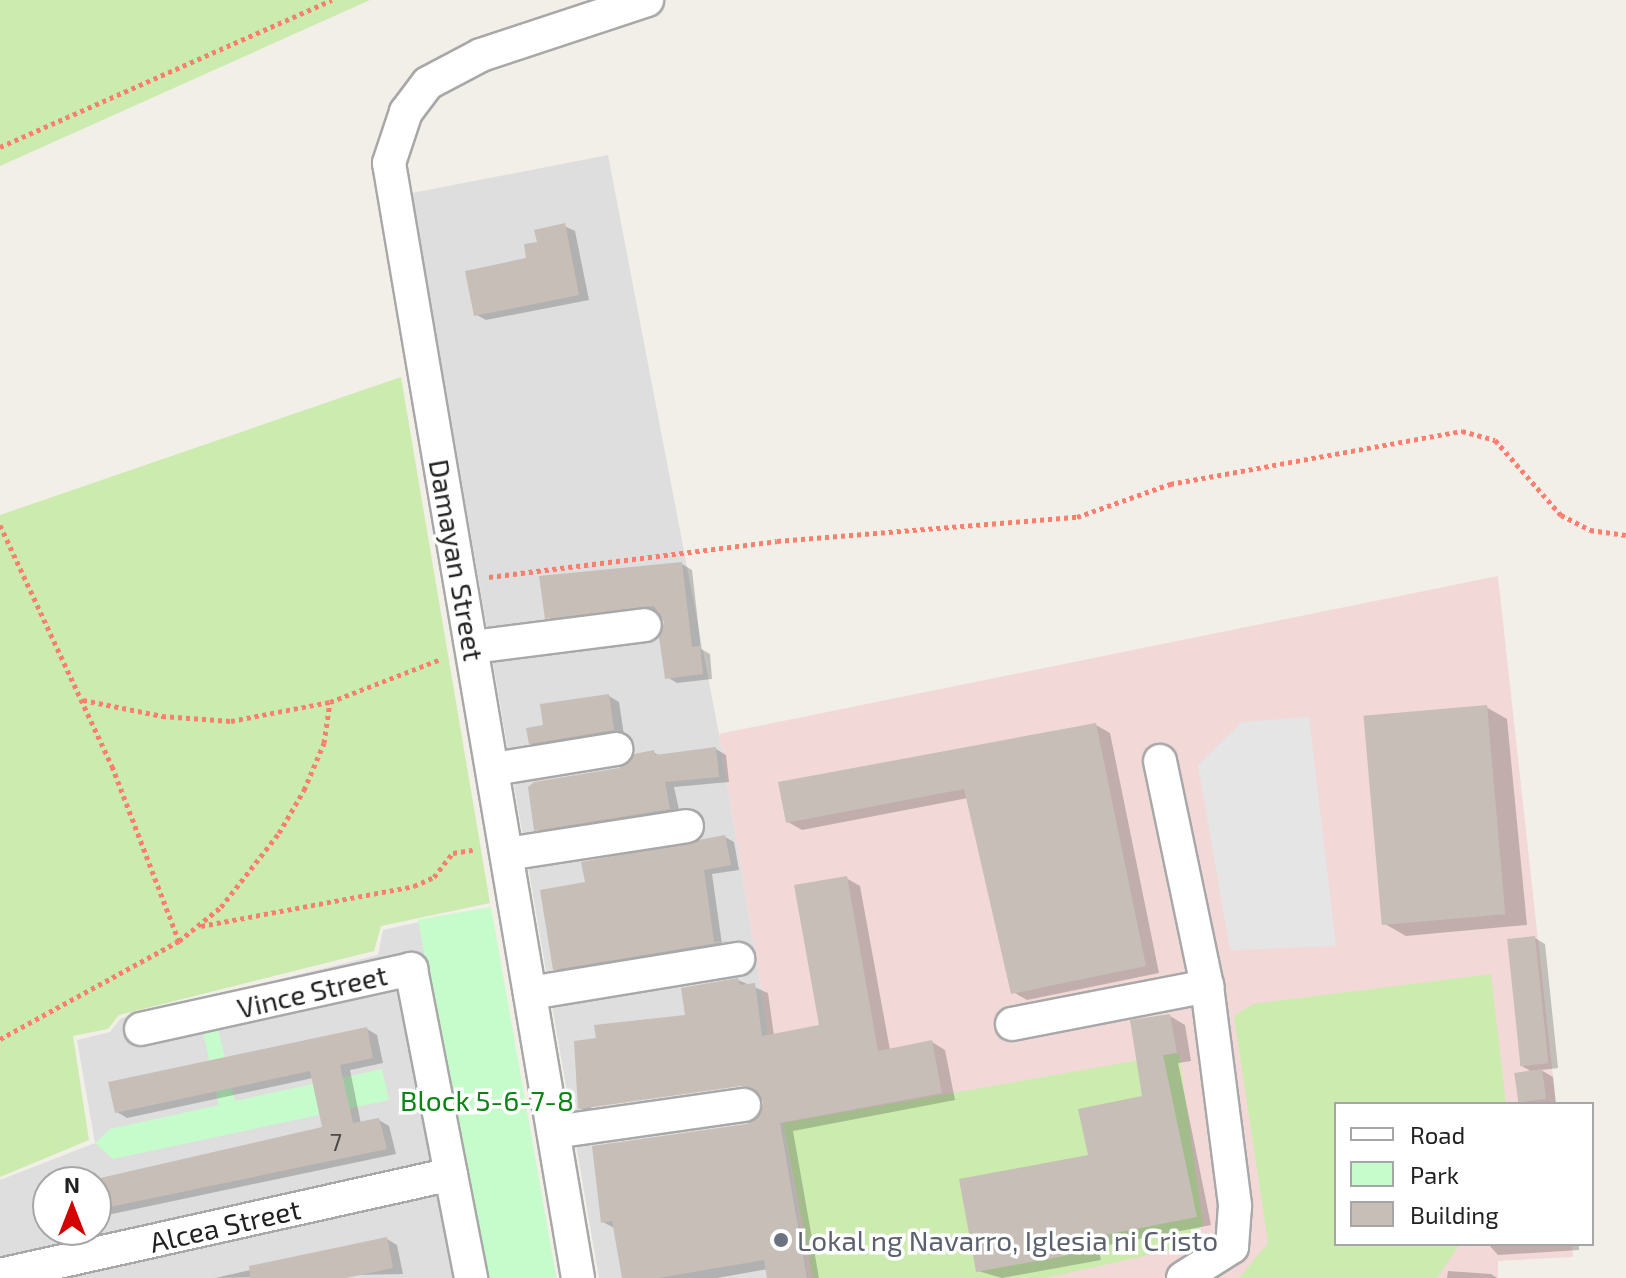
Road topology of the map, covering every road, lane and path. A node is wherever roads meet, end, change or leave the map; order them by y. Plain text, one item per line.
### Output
1 (332, 0) edge
2 (647, 0) edge
3 (0, 147) edge
4 (0, 525) edge
5 (1626, 535) edge
6 (460, 581) junction
7 (645, 625) dead end
8 (472, 647) junction
9 (82, 700) junction
10 (330, 702) junction
11 (616, 749) dead end
12 (1160, 761) dead end
13 (494, 769) junction
14 (687, 826) dead end
15 (507, 854) junction
16 (200, 926) junction
17 (179, 941) junction
18 (738, 959) dead end
19 (1207, 986) junction
20 (530, 993) junction
21 (1012, 1024) dead end
22 (141, 1029) dead end
23 (0, 1039) edge
24 (744, 1105) dead end
25 (554, 1132) junction
26 (451, 1174) junction
27 (0, 1275) edge
28 (471, 1278) edge
29 (578, 1278) edge
30 (1183, 1278) edge

1 - 3 path
2 - 6 street, Damayan Street
4 - 9 path
5 - 6 path
6 - 8 street, Damayan Street
7 - 8 street
8 - 10 path
8 - 13 street, Damayan Street
9 - 10 path
9 - 17 path
10 - 16 path
11 - 13 street
12 - 19 street
13 - 15 street, Damayan Street
14 - 15 street
15 - 16 path
15 - 20 street, Damayan Street
16 - 17 path
17 - 23 path
18 - 20 street
19 - 21 street
19 - 30 street
20 - 25 street, Damayan Street
22 - 26 street, Vince Street
24 - 25 street
25 - 29 street, Damayan Street
26 - 27 street, Alcea Street
26 - 28 street, Vince Street

